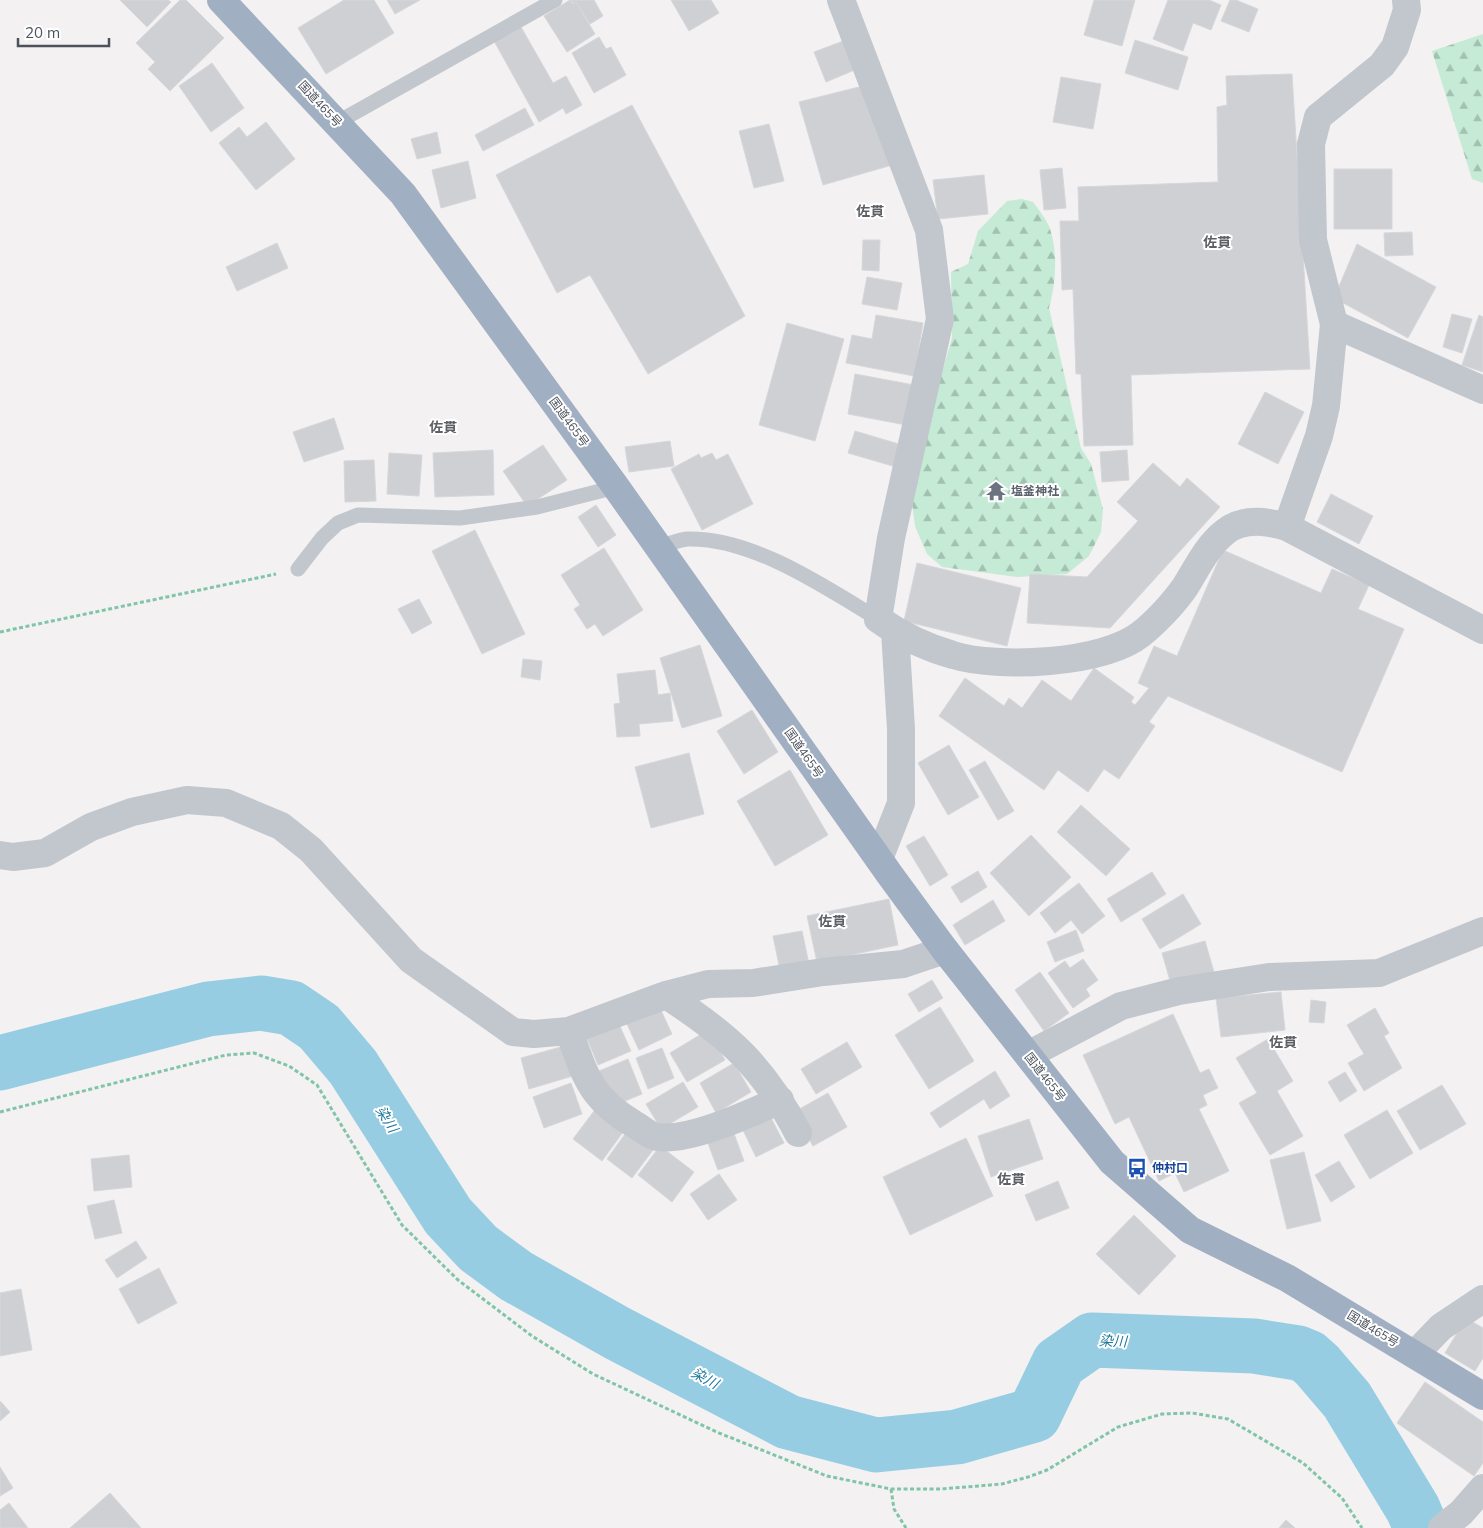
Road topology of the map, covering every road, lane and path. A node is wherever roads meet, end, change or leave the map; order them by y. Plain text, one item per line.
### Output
1 (221, 0) edge
2 (555, 0) edge
3 (841, 0) edge
4 (1406, 0) edge
5 (338, 122) junction
6 (1334, 324) junction
7 (1483, 390) edge
8 (616, 487) junction
9 (1286, 527) junction
10 (658, 547) junction
11 (298, 569) joint
12 (887, 625) junction
13 (1483, 630) edge
14 (0, 632) edge
15 (0, 855) edge
16 (879, 859) junction
17 (1483, 931) edge
18 (945, 950) junction
19 (666, 995) junction
20 (569, 1031) junction
21 (1028, 1055) junction
22 (780, 1100) junction
23 (0, 1112) edge
24 (798, 1133) dead end
25 (1483, 1299) edge
26 (1415, 1354) junction
27 (1483, 1396) edge
28 (1483, 1488) edge
29 (891, 1489) junction
30 (1452, 1520) edge
31 (906, 1528) edge
32 (1362, 1528) edge

1 - 5 highway, 国道465号
2 - 5 lane
3 - 12 street
4 - 6 street
5 - 8 highway, 国道465号
6 - 7 street
6 - 9 street
8 - 10 highway, 国道465号
8 - 11 lane
9 - 12 street
9 - 13 street
10 - 12 lane
10 - 16 highway, 国道465号
11 - 14 path
12 - 16 street
15 - 20 street
16 - 18 highway, 国道465号
17 - 21 street
18 - 19 street
18 - 21 highway, 国道465号
19 - 20 street
19 - 22 street
20 - 22 street
21 - 26 highway, 国道465号
22 - 24 street
23 - 29 path
25 - 26 street
26 - 27 highway, 国道465号
28 - 30 street
29 - 31 path
29 - 32 path

